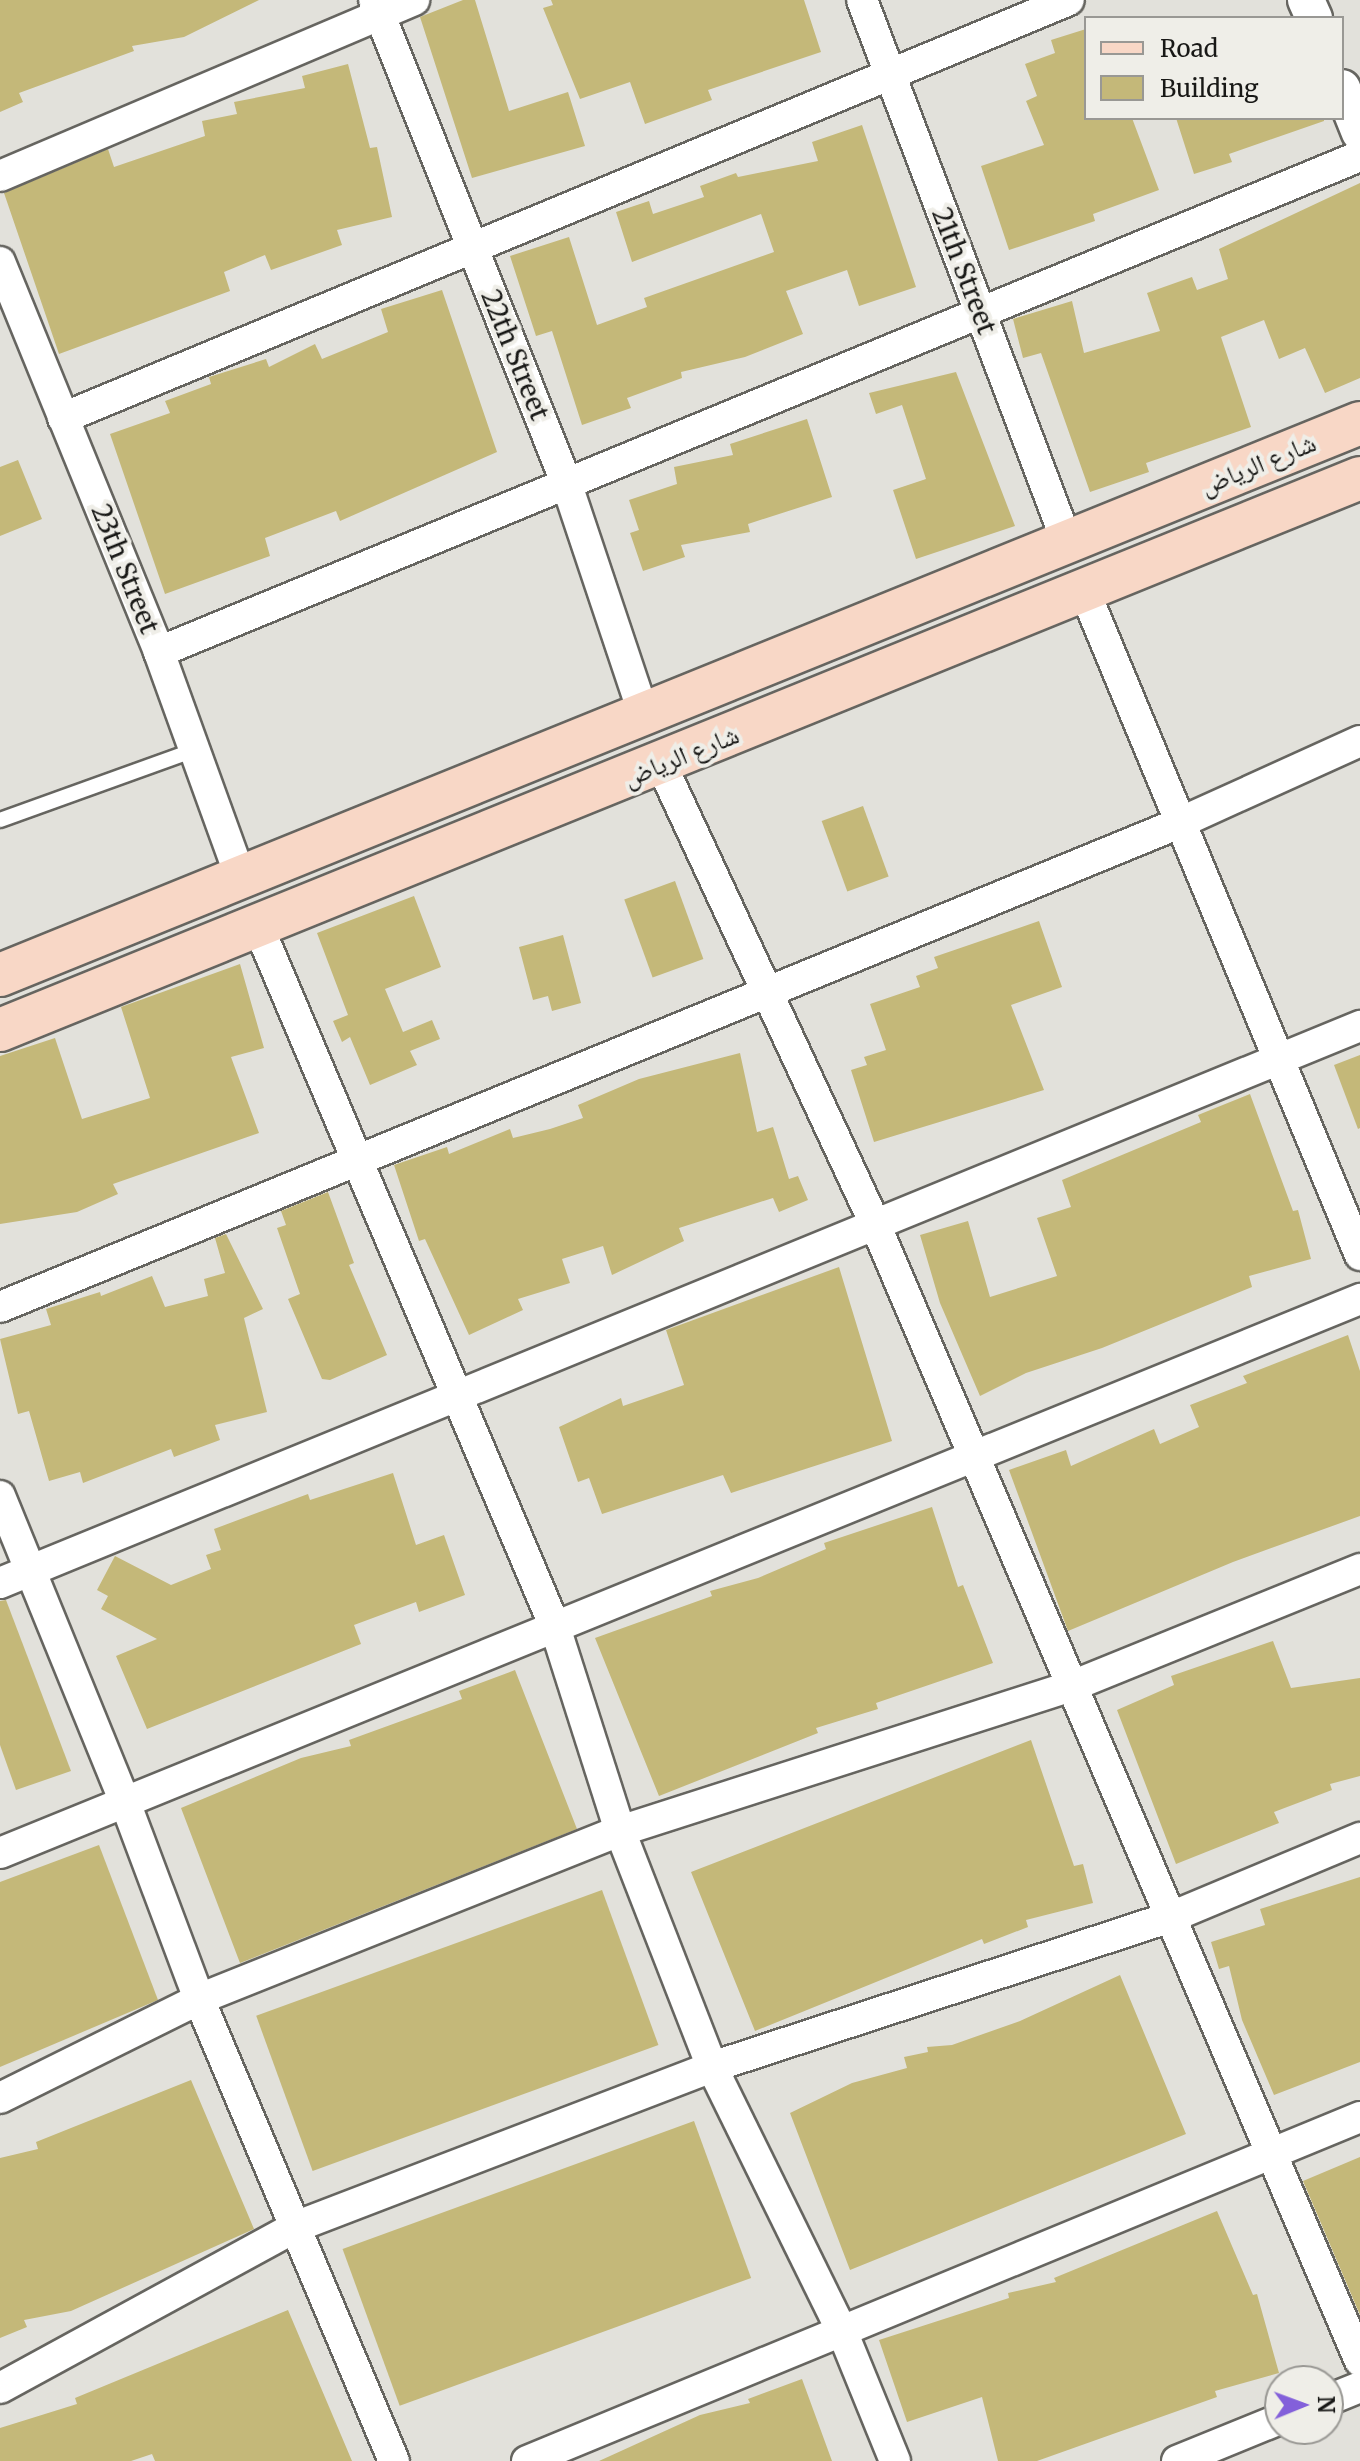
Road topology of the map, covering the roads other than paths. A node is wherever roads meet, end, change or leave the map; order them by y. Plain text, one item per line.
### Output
1 (414, 0) edge
2 (862, 0) edge
3 (1069, 0) edge
4 (377, 7) edge
5 (889, 73) junction
6 (1344, 93) edge
7 (1360, 133) edge
8 (1360, 156) edge
9 (0, 176) edge
10 (472, 247) junction
11 (0, 262) edge
12 (979, 309) junction
13 (63, 418) junction
14 (1360, 423) edge
15 (1360, 478) edge
16 (566, 482) junction
17 (1067, 542) junction
18 (1084, 590) junction
19 (159, 652) junction
20 (644, 715) junction
21 (1360, 741) edge
22 (194, 750) junction
23 (661, 764) junction
24 (0, 820) edge
25 (1177, 824) junction
26 (241, 879) junction
27 (258, 926) junction
28 (0, 975) edge
29 (771, 991) junction
30 (1360, 1026) edge
31 (0, 1030) edge
32 (1278, 1057) junction
33 (361, 1159) junction
34 (875, 1224) junction
35 (1360, 1255) edge
36 (1360, 1299) edge
37 (0, 1307) edge
38 (461, 1394) junction
39 (974, 1456) junction
40 (0, 1496) edge
41 (1360, 1569) edge
42 (32, 1570) junction
43 (0, 1583) edge
44 (555, 1627) junction
45 (1072, 1686) junction
46 (125, 1802) junction
47 (620, 1831) junction
48 (1360, 1838) edge
49 (0, 1853) edge
50 (1171, 1917) junction
51 (199, 1999) junction
52 (712, 2067) junction
53 (0, 2098) edge
54 (1360, 2117) edge
55 (1271, 2153) junction
56 (295, 2227) junction
57 (842, 2331) junction
58 (1360, 2361) edge
59 (0, 2388) edge
60 (1264, 2426) edge
61 (394, 2461) edge
62 (527, 2461) edge
63 (895, 2461) edge
64 (1177, 2461) edge

1 - 4 street
2 - 5 street, 21th Street
3 - 5 street
4 - 9 street
4 - 10 street, 22th Street
5 - 10 street
5 - 12 street, 21th Street
6 - 7 street
8 - 12 street
10 - 13 street
10 - 16 street, 22th Street
11 - 13 street, 23th Street
12 - 16 street
12 - 17 street, 21th Street
13 - 19 street, 23th Street
14 - 17 main road, شارع الرياض
15 - 18 main road, شارع الرياض
16 - 19 street
16 - 20 street, 22th Street
17 - 20 main road, شارع الرياض
18 - 23 main road, شارع الرياض
18 - 25 street
19 - 22 street, 23th Street
20 - 26 main road, شارع الرياض
21 - 25 street
22 - 24 lane
22 - 26 street, 23th Street
23 - 27 main road, شارع الرياض
23 - 29 street
25 - 29 street
25 - 32 street
26 - 28 main road, شارع الرياض
27 - 31 main road, شارع الرياض
27 - 33 street
29 - 33 street
29 - 34 street
30 - 32 street
32 - 34 street
32 - 35 street
33 - 37 street
33 - 38 street
34 - 38 street
34 - 39 street
36 - 39 street
38 - 42 street
38 - 44 street
39 - 44 street
39 - 45 street
40 - 42 street
41 - 45 street
42 - 43 street
42 - 46 street
44 - 46 street
44 - 47 street
45 - 47 street
45 - 50 street
46 - 49 street
46 - 51 street
47 - 51 street
47 - 52 street
48 - 50 street
50 - 52 street
50 - 55 street
51 - 53 street
51 - 56 street
52 - 56 street
52 - 57 street
54 - 55 street
55 - 57 street
55 - 58 street
56 - 59 street
56 - 61 street
57 - 62 street
57 - 63 street
60 - 64 street

